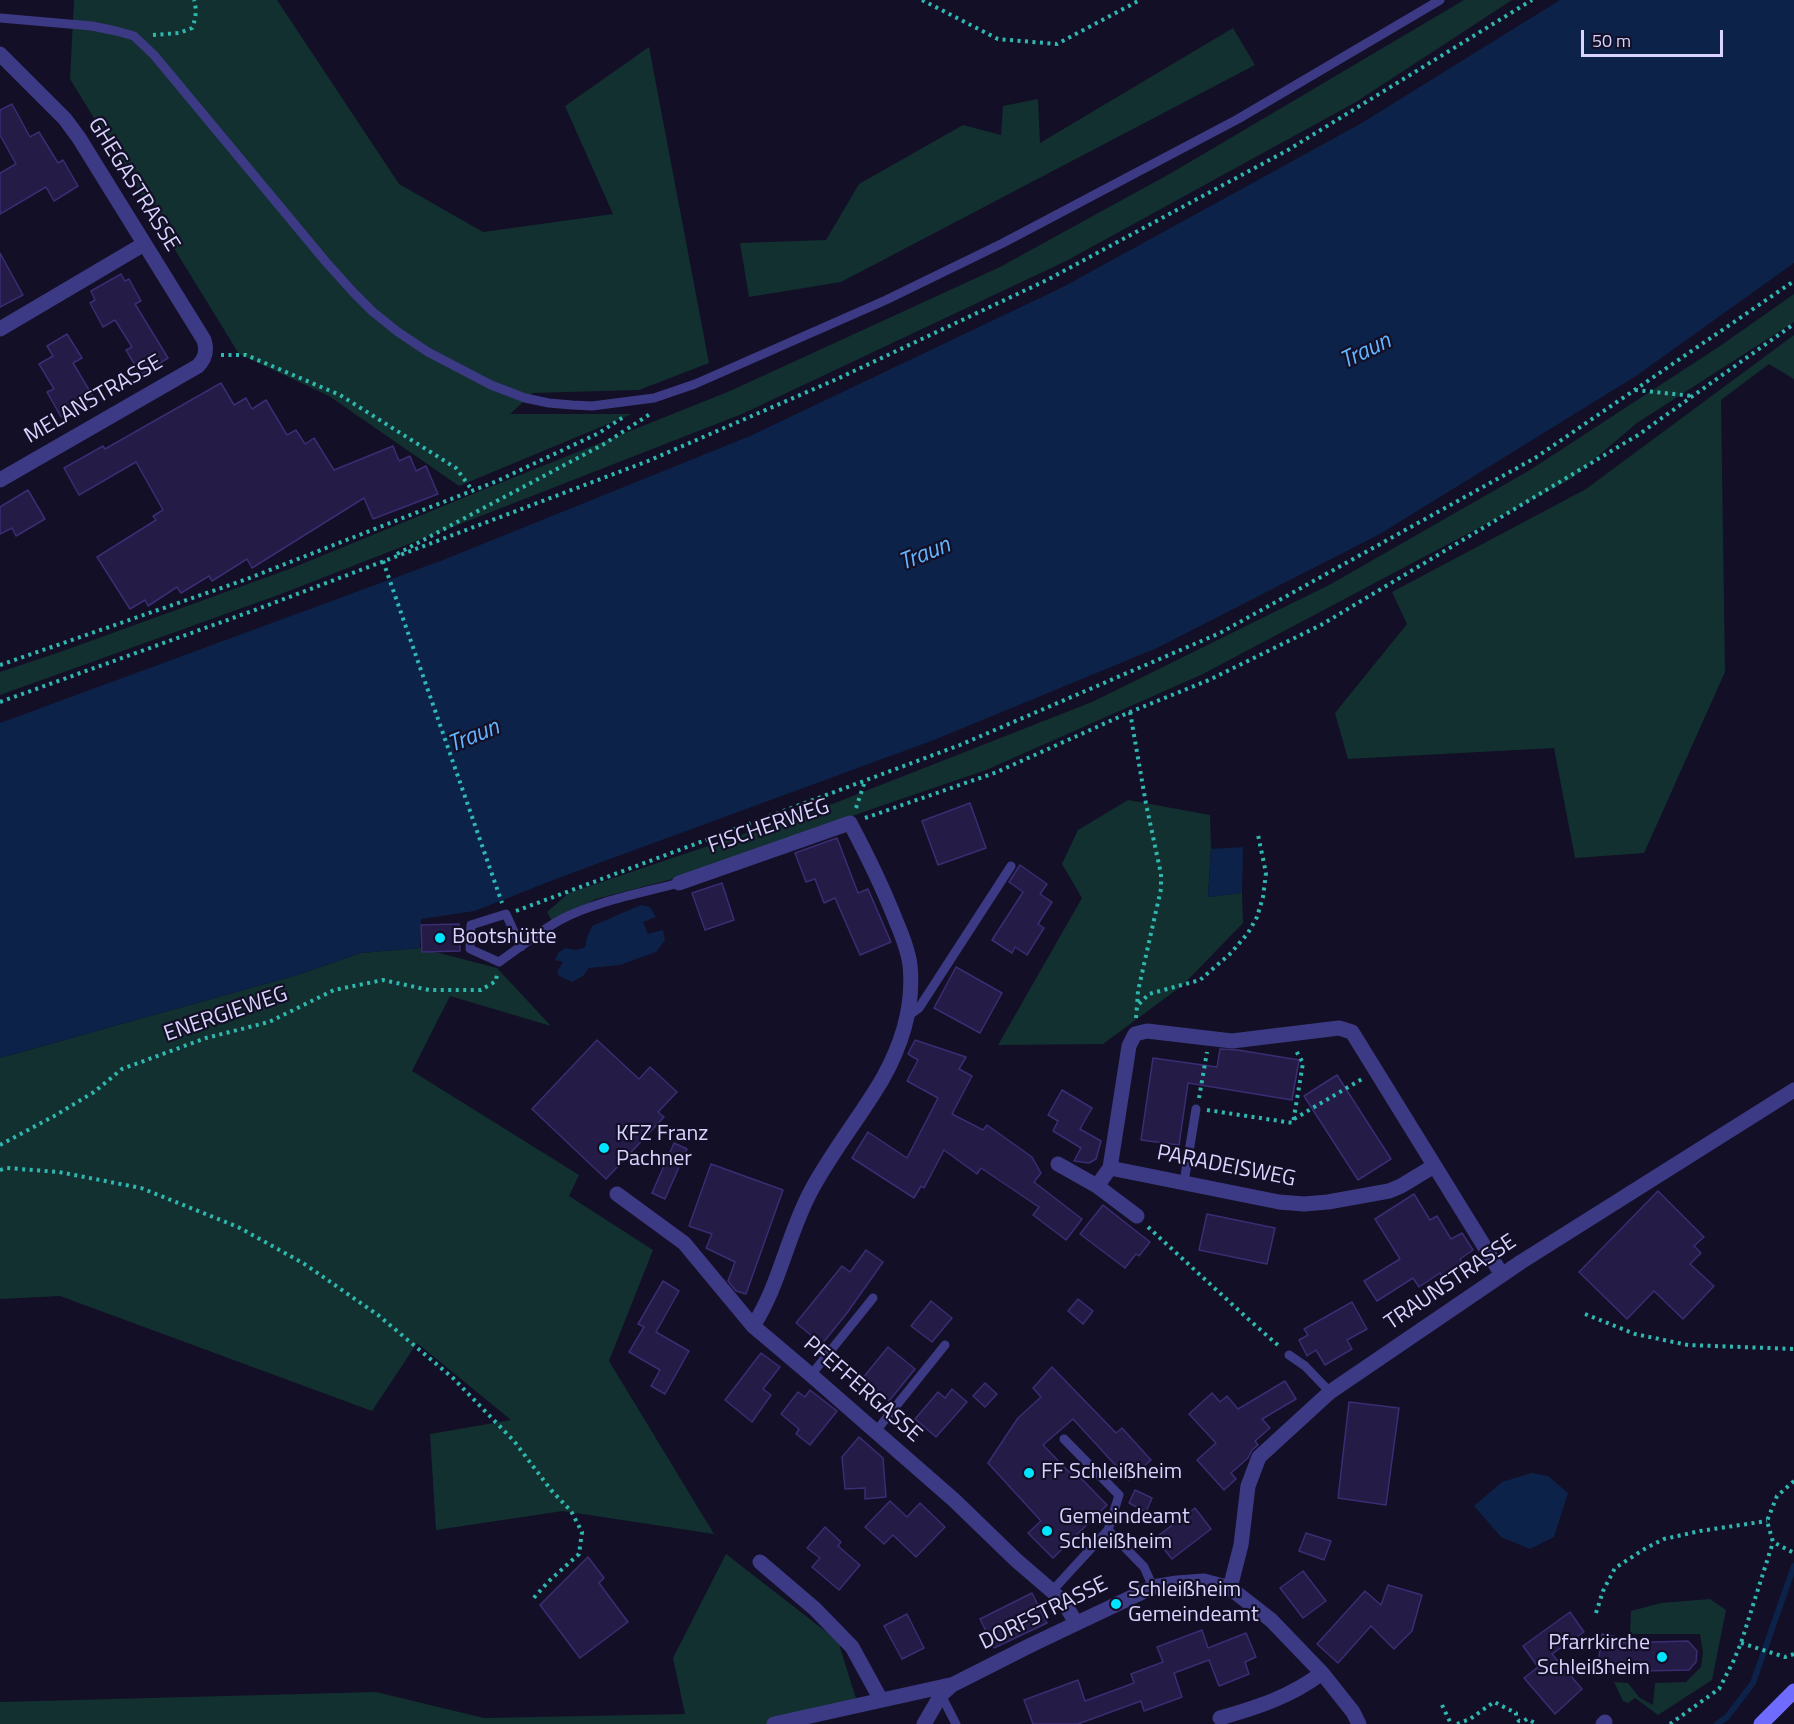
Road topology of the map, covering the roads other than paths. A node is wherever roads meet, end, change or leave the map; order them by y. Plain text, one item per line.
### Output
1 (1440, 0) edge
2 (0, 18) edge
3 (0, 54) edge
4 (144, 244) junction
5 (0, 329) edge
6 (205, 354) joint
7 (0, 480) edge
8 (1011, 866) dead end
9 (679, 883) joint
10 (521, 947) junction
11 (908, 1016) junction
12 (1794, 1090) edge
13 (1196, 1109) road end
14 (1058, 1164) dead end
15 (1434, 1167) junction
16 (1110, 1168) junction
17 (1184, 1182) junction
18 (1097, 1186) junction
19 (617, 1194) dead end
20 (1137, 1216) road end
21 (1502, 1275) junction
22 (873, 1298) dead end
23 (753, 1326) junction
24 (945, 1345) dead end
25 (1289, 1355) road end
26 (811, 1375) junction
27 (1330, 1392) junction
28 (876, 1431) junction
29 (1064, 1438) dead end
30 (1108, 1530) junction
31 (760, 1562) dead end
32 (1153, 1587) junction
33 (1230, 1588) junction
34 (1052, 1591) junction
35 (1077, 1623) junction
36 (1322, 1673) junction
37 (946, 1690) junction
38 (1794, 1691) edge
39 (881, 1700) junction
40 (1220, 1718) dead end
41 (774, 1724) edge
42 (924, 1724) edge
43 (956, 1724) edge
44 (1359, 1724) edge
45 (1761, 1724) edge

1 - 2 lane
3 - 4 street, GHEGASTRASSE
4 - 5 street
4 - 6 street, GHEGASTRASSE
6 - 7 street, MELANSTRASSE
8 - 11 lane, FISCHERWEG
9 - 10 lane
9 - 11 street, FISCHERWEG
10 - 10 lane
11 - 23 street, FISCHERWEG
12 - 21 street, TRAUNSTRASSE
13 - 17 lane
14 - 18 street
15 - 16 street
15 - 17 street, PARADEISWEG
15 - 21 street
16 - 17 street, PARADEISWEG
16 - 18 street
18 - 20 street
19 - 23 street, PFEFFERGASSE
21 - 27 street, TRAUNSTRASSE
22 - 26 lane
23 - 26 street, PFEFFERGASSE
24 - 28 lane
25 - 27 lane
26 - 28 street, PFEFFERGASSE
27 - 33 street, TRAUNSTRASSE
28 - 34 street, PFEFFERGASSE
29 - 30 lane
30 - 32 lane
30 - 34 lane
31 - 39 street
32 - 33 street, DORFSTRASSE
32 - 35 street, DORFSTRASSE
33 - 36 street, DORFSTRASSE
34 - 35 street, PFEFFERGASSE
35 - 37 street, DORFSTRASSE
36 - 40 street
36 - 44 street, DORFSTRASSE
37 - 39 street, DORFSTRASSE
37 - 42 street
37 - 43 lane
38 - 45 main road
39 - 41 street, DORFSTRASSE

